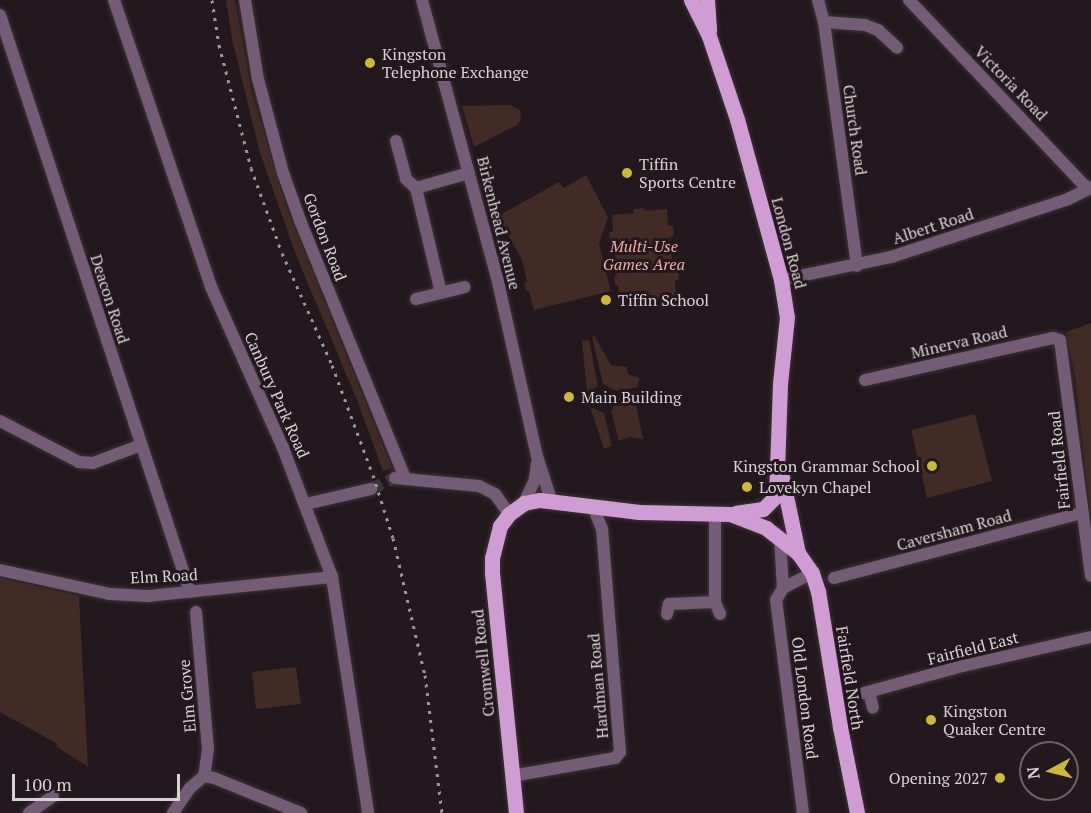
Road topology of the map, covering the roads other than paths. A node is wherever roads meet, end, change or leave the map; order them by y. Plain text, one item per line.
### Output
1 (114, 0) edge
2 (245, 0) edge
3 (422, 0) edge
4 (691, 0) edge
5 (707, 0) edge
6 (818, 0) edge
7 (909, 0) edge
8 (0, 15) edge
9 (824, 22) junction
10 (709, 36) junction
11 (897, 48) dead end
12 (396, 141) dead end
13 (469, 173) junction
14 (416, 188) junction
15 (1091, 188) edge
16 (858, 266) junction
17 (781, 280) junction
18 (465, 287) dead end
19 (441, 293) junction
20 (416, 299) dead end
21 (1060, 340) joint
22 (865, 380) dead end
23 (0, 421) edge
24 (141, 445) junction
25 (537, 456) junction
26 (779, 466) junction
27 (365, 490) tunnel mouth
28 (551, 500) junction
29 (524, 503) junction
30 (306, 504) junction
31 (593, 507) junction
32 (1081, 513) junction
33 (509, 514) junction
34 (722, 514) junction
35 (780, 538) junction
36 (798, 553) junction
37 (0, 570) edge
38 (812, 573) junction
39 (1091, 576) edge
40 (332, 577) junction
41 (834, 578) dead end
42 (783, 588) junction
43 (190, 592) junction
44 (715, 602) junction
45 (196, 612) dead end
46 (667, 614) dead end
47 (720, 614) dead end
48 (1091, 637) edge
49 (873, 708) dead end
50 (204, 776) junction
51 (512, 776) junction
52 (53, 796) dead end
53 (29, 813) edge
54 (173, 813) edge
55 (301, 813) edge
56 (368, 813) edge
57 (516, 813) edge
58 (803, 813) edge
59 (857, 813) edge

1 - 30 street, Canbury Park Road
2 - 33 street, Gordon Road
3 - 13 street, Birkenhead Avenue
4 - 10 main road, London Road
5 - 10 main road, London Road
6 - 9 street, Church Road
7 - 15 street, Victoria Road
8 - 24 street, Deacon Road
9 - 11 street
9 - 16 street, Church Road
10 - 17 main road, London Road
12 - 14 street
13 - 14 street
13 - 25 street, Birkenhead Avenue
14 - 19 street
15 - 16 street, Albert Road
16 - 17 street, Albert Road
17 - 26 main road, London Road
18 - 19 street
19 - 20 street
21 - 22 street, Minerva Road
21 - 32 street, Fairfield Road
23 - 24 street
24 - 43 street, Deacon Road
25 - 28 street, Birkenhead Avenue
25 - 29 street, Birkenhead Avenue
26 - 34 main road
26 - 36 main road
27 - 30 street
28 - 29 main road
28 - 31 main road
29 - 33 main road
30 - 40 street, Canbury Park Road
31 - 34 main road
31 - 51 street, Hardman Road
32 - 39 street, Fairfield Road
32 - 41 street, Caversham Road
33 - 51 main road, Cromwell Road
34 - 35 main road
34 - 44 street
35 - 36 main road
35 - 42 street, Old London Road
36 - 38 main road, Fairfield North
37 - 43 street, Elm Road
38 - 42 street
38 - 59 main road, Fairfield North
40 - 43 street, Elm Road
40 - 56 street, Canbury Park Road
42 - 58 street, Old London Road
44 - 46 street
44 - 47 street
45 - 50 street, Elm Grove
48 - 49 street, Fairfield East
50 - 54 street
50 - 55 street
51 - 57 main road, Cromwell Road
52 - 53 street

